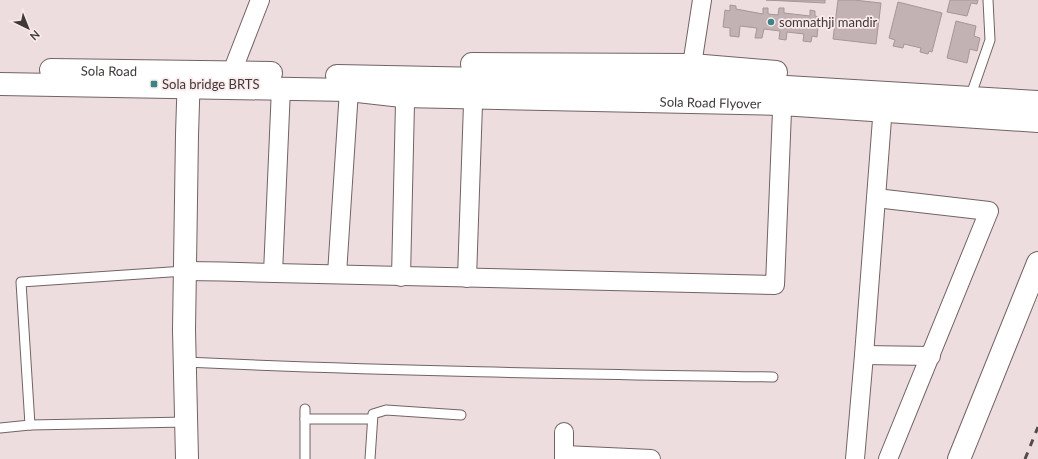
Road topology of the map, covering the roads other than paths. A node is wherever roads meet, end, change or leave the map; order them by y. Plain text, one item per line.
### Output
1 (260, 0) edge
2 (702, 0) edge
3 (988, 0) edge
4 (692, 65) junction
5 (0, 69) edge
6 (232, 72) junction
7 (189, 79) junction
8 (0, 84) edge
9 (281, 88) junction
10 (973, 89) junction
11 (349, 90) junction
12 (397, 90) junction
13 (1038, 94) edge
14 (1038, 102) edge
15 (473, 104) junction
16 (782, 111) junction
17 (882, 118) junction
18 (1038, 121) edge
19 (1038, 130) edge
20 (876, 198) junction
21 (1038, 263) edge
22 (185, 271) junction
23 (273, 273) junction
24 (337, 274) junction
25 (402, 277) junction
26 (467, 278) junction
27 (864, 356) junction
28 (931, 356) junction
29 (185, 362) junction
30 (773, 377) dead end
31 (305, 409) dead end
32 (461, 415) dead end
33 (305, 419) junction
34 (372, 419) junction
35 (186, 422) junction
36 (30, 425) junction
37 (0, 428) edge
38 (564, 432) dead end
39 (564, 457) edge
40 (187, 459) edge
41 (305, 459) edge
42 (370, 459) edge
43 (651, 459) edge
44 (855, 459) edge
45 (888, 459) edge
46 (959, 459) edge

1 - 6 street
2 - 4 street
3 - 10 lane
4 - 10 main road
4 - 12 main road
5 - 7 main road, Sola Road
6 - 7 main road, Sola Road
6 - 12 main road, Sola Road
7 - 8 main road, Sola Road
7 - 9 main road, Sola Road
7 - 22 main road
9 - 11 main road, Sola Road
9 - 23 street
10 - 13 main road
11 - 12 main road, Sola Road
11 - 24 street
12 - 14 main road, Sola Road Flyover
12 - 15 main road
12 - 18 main road, Sola Road Flyover
12 - 25 street
15 - 16 main road
15 - 26 street
16 - 17 main road
16 - 26 street
17 - 19 main road
17 - 20 street
20 - 27 street
20 - 28 street
21 - 46 main road
22 - 23 street
22 - 29 main road
22 - 36 lane
23 - 24 street
24 - 25 street
25 - 26 street
27 - 28 street
27 - 44 street
28 - 45 street
29 - 30 lane
29 - 35 main road
31 - 33 lane
32 - 34 lane
33 - 34 lane
33 - 41 lane
34 - 42 lane
35 - 36 lane
35 - 40 main road
36 - 37 lane
38 - 39 street
39 - 43 street

